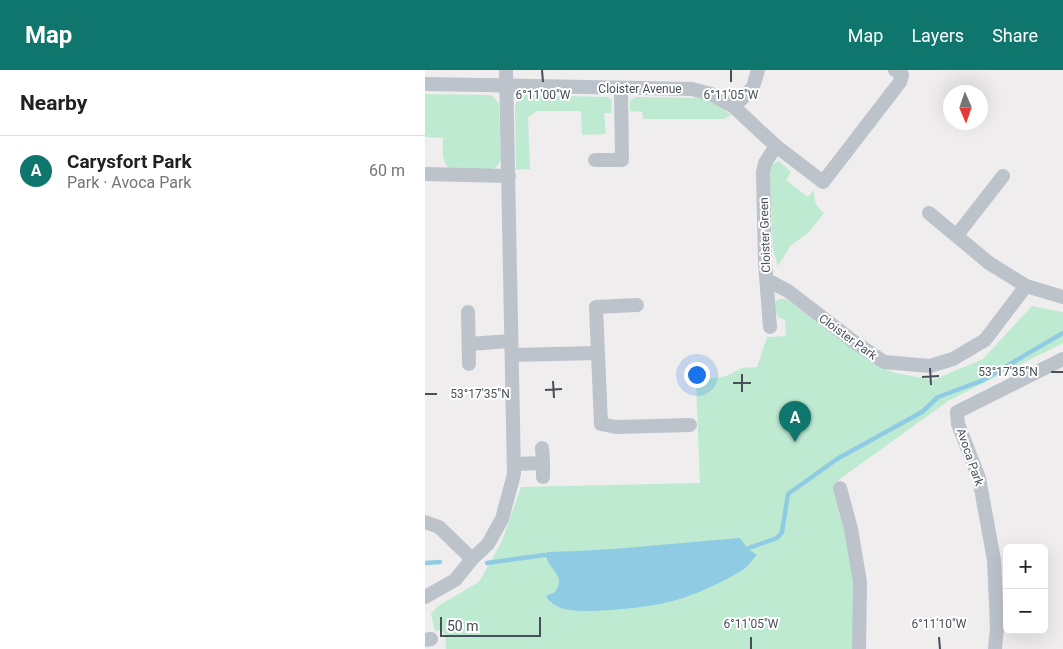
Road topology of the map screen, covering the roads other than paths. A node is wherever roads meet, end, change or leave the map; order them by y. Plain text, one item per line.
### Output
1 (506, 70) edge
2 (757, 70) edge
3 (895, 70) edge
4 (425, 84) edge
5 (506, 87) junction
6 (621, 89) junction
7 (734, 106) junction
8 (776, 146) junction
9 (595, 160) dead end
10 (425, 174) edge
11 (509, 176) junction
12 (1003, 176) dead end
13 (929, 214) dead end
14 (957, 235) junction
15 (767, 280) junction
16 (1025, 286) junction
17 (1063, 297) edge
18 (637, 305) dead end
19 (467, 312) dead end
20 (770, 327) dead end
21 (511, 341) junction
22 (469, 344) junction
23 (597, 353) junction
24 (511, 355) junction
25 (1063, 359) edge
26 (469, 364) dead end
27 (690, 425) dead end
28 (543, 448) dead end
29 (514, 464) junction
30 (840, 488) dead end
31 (425, 522) edge
32 (472, 559) junction
33 (425, 597) edge
34 (859, 649) edge
35 (995, 649) edge

1 - 5 street
2 - 7 street
3 - 8 street
4 - 5 street, Cloister Avenue
5 - 6 street, Cloister Avenue
5 - 11 street
6 - 7 street, Cloister Avenue
6 - 9 street
7 - 8 street, Cloister Avenue
8 - 15 street, Cloister Green
10 - 11 street
11 - 21 street
12 - 14 street
13 - 14 street
14 - 16 street
15 - 16 street, Cloister Park
15 - 20 street, Cloister Green
16 - 17 street
18 - 23 street
19 - 22 street
21 - 22 street
21 - 24 street
22 - 26 street
23 - 24 street
23 - 27 street
24 - 29 street
25 - 35 street, Avoca Park
28 - 29 street
29 - 32 street
30 - 34 street
31 - 32 street
32 - 33 street

